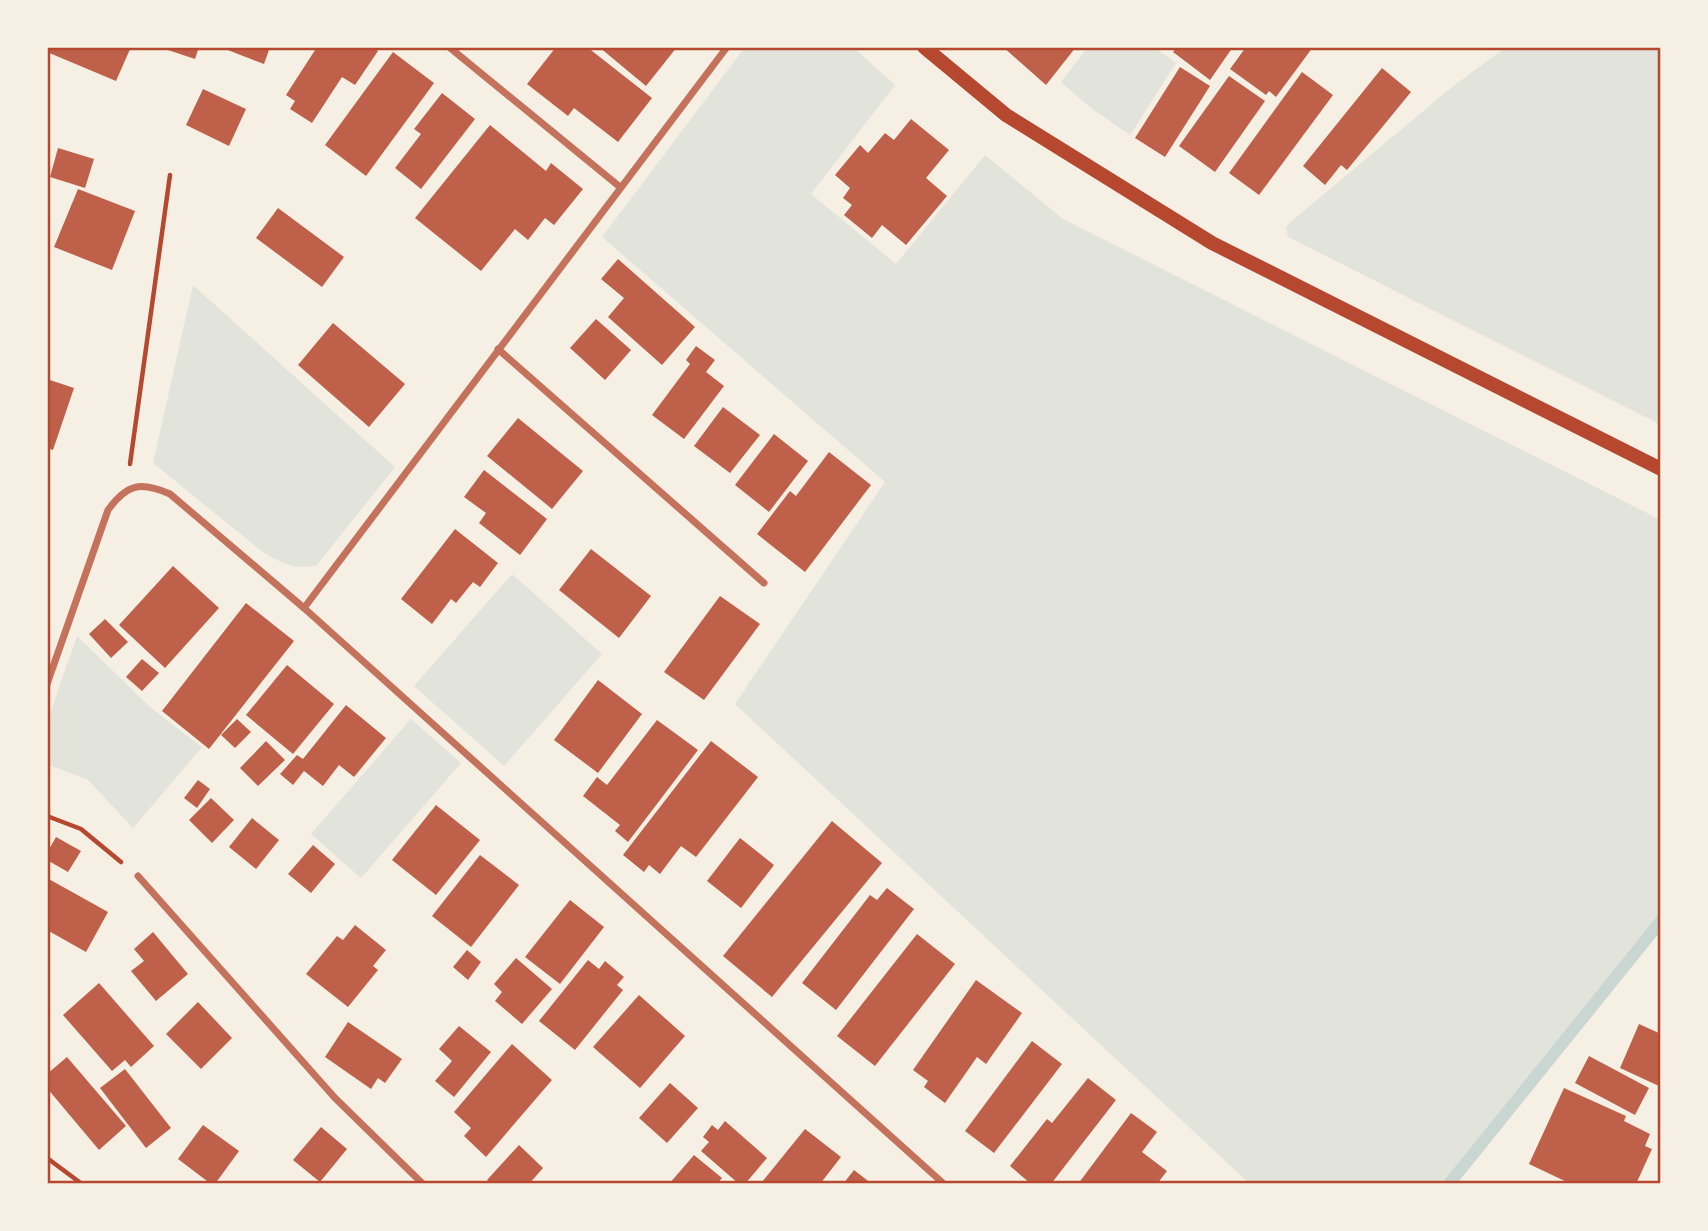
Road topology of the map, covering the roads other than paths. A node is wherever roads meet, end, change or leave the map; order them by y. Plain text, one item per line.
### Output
1 (449, 47) edge
2 (727, 47) edge
3 (924, 47) edge
4 (620, 187) junction
5 (498, 349) junction
6 (1661, 469) edge
7 (764, 583) dead end
8 (304, 608) junction
9 (47, 684) edge
10 (138, 876) road end
11 (423, 1184) edge
12 (944, 1184) edge

1 - 4 street
2 - 4 street
3 - 6 main road
4 - 5 street
5 - 7 street
5 - 8 street
8 - 9 street
8 - 12 street
10 - 11 street

